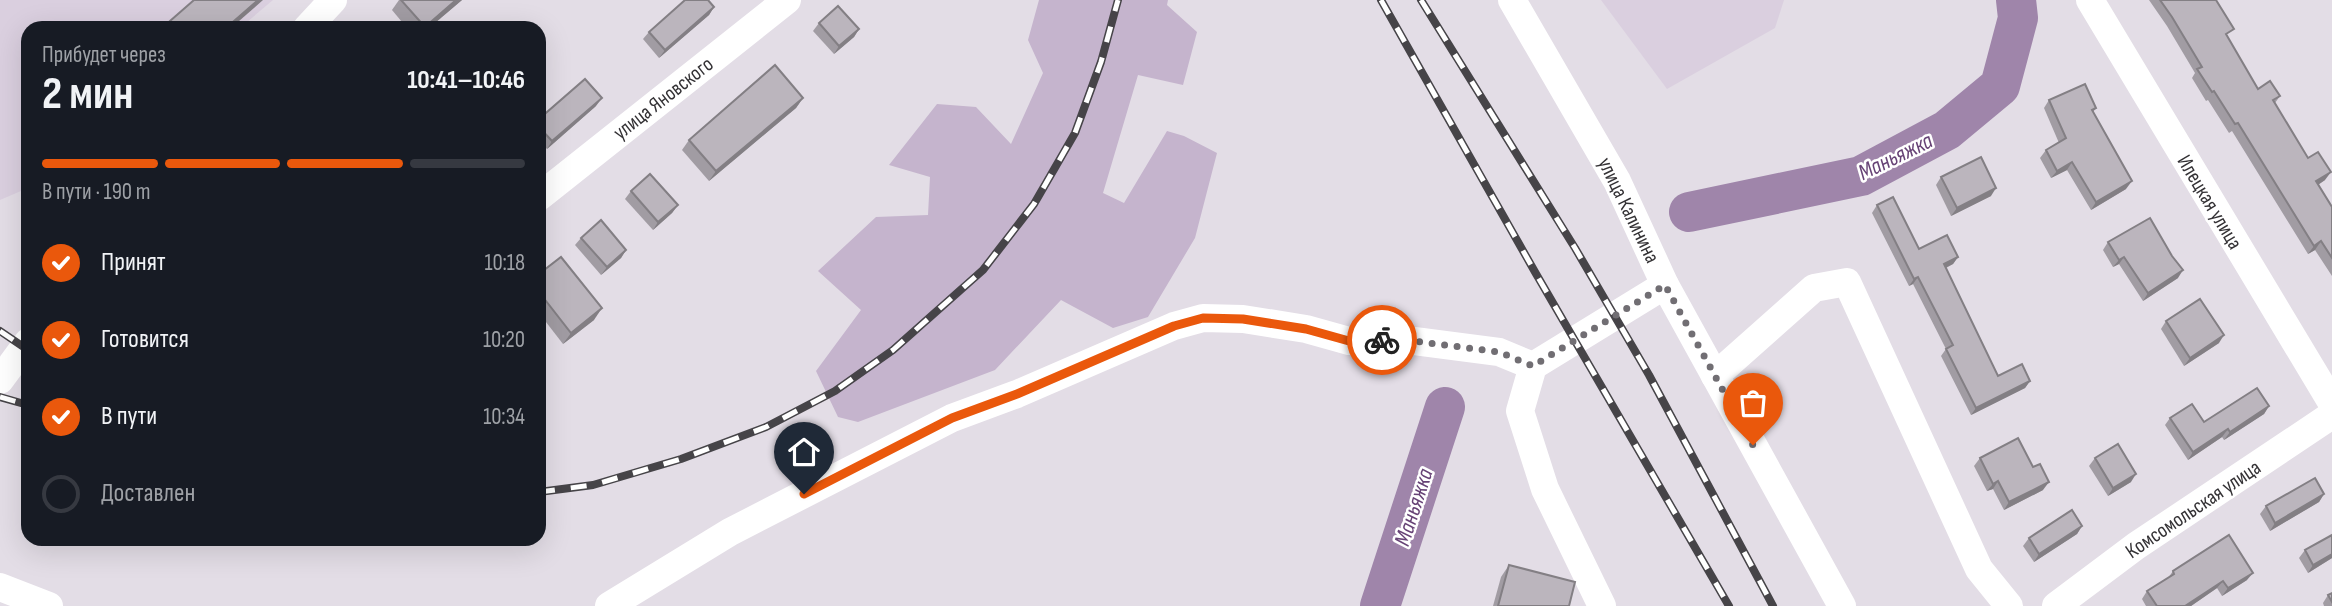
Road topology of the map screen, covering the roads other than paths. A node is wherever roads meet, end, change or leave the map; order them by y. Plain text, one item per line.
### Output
1 (333, 0) edge
2 (787, 0) edge
3 (1512, 0) edge
4 (2090, 0) edge
5 (314, 21) edge
6 (546, 191) edge
7 (1665, 285) junction
8 (21, 352) edge
9 (1533, 366) junction
10 (1715, 376) junction
11 (0, 380) edge
12 (2332, 403) edge
13 (2332, 415) edge
14 (0, 587) edge
15 (49, 606) edge
16 (609, 606) edge
17 (1601, 606) edge
18 (1842, 606) edge
19 (2009, 606) edge
20 (2056, 606) edge

1 - 5 street
2 - 6 street, улица Яновского
3 - 7 street, улица Калинина
4 - 12 street, Илецкая улица
7 - 9 street
7 - 10 street, улица Калинина
8 - 11 street
9 - 16 street
9 - 17 street
10 - 18 street, улица Калинина
10 - 19 street
13 - 20 street, Комсомольская улица
14 - 15 street

